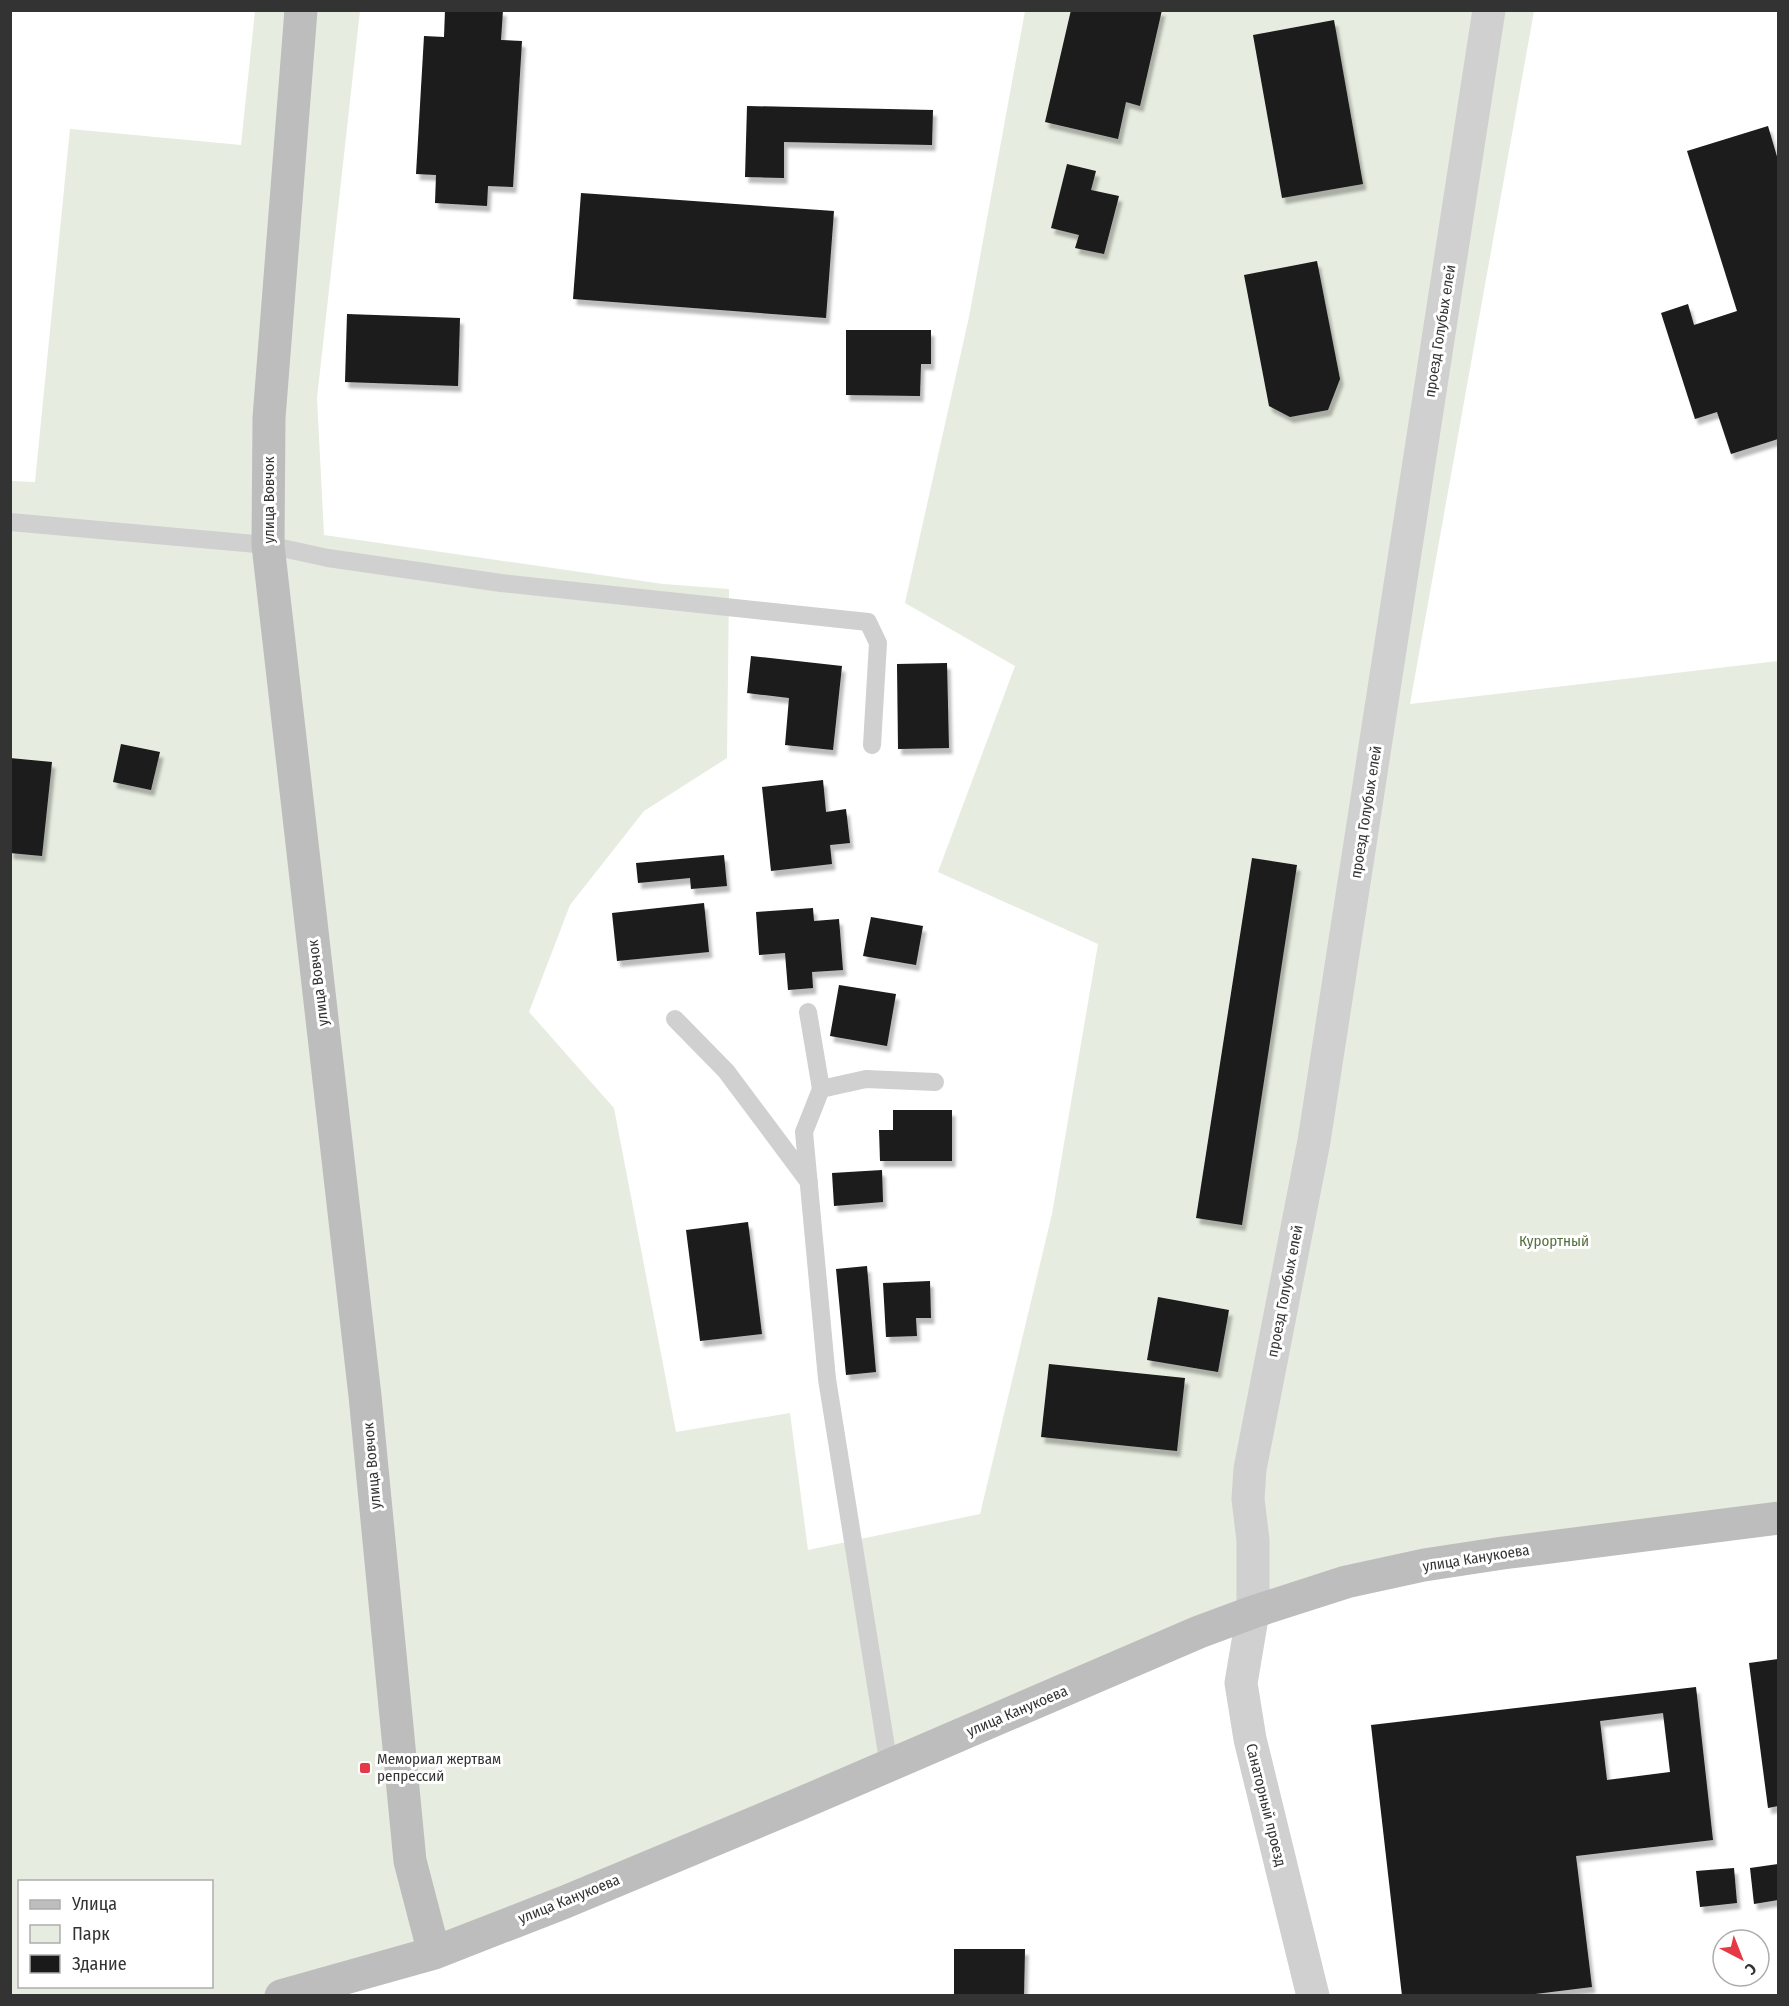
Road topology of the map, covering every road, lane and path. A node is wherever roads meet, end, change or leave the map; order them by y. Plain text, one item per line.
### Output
1 (301, 10) edge
2 (1489, 10) edge
3 (10, 522) edge
4 (268, 545) junction
5 (872, 745) dead end
6 (808, 1012) dead end
7 (675, 1019) dead end
8 (935, 1082) dead end
9 (821, 1089) junction
10 (809, 1182) junction
11 (1779, 1518) edge
12 (1253, 1612) junction
13 (889, 1766) junction
14 (434, 1953) junction
15 (280, 1995) edge
16 (1313, 1995) edge

1 - 4 street, улица Вовчок
2 - 12 street, проезд Голубых елей
3 - 4 lane
4 - 5 lane
4 - 14 street, улица Вовчок
6 - 9 lane
7 - 10 lane
8 - 9 lane
9 - 10 lane
10 - 13 lane
11 - 12 street, улица Канукоева
12 - 13 street, улица Канукоева
12 - 16 street, Санаторный проезд
13 - 14 street, улица Канукоева
14 - 15 street, улица Канукоева

